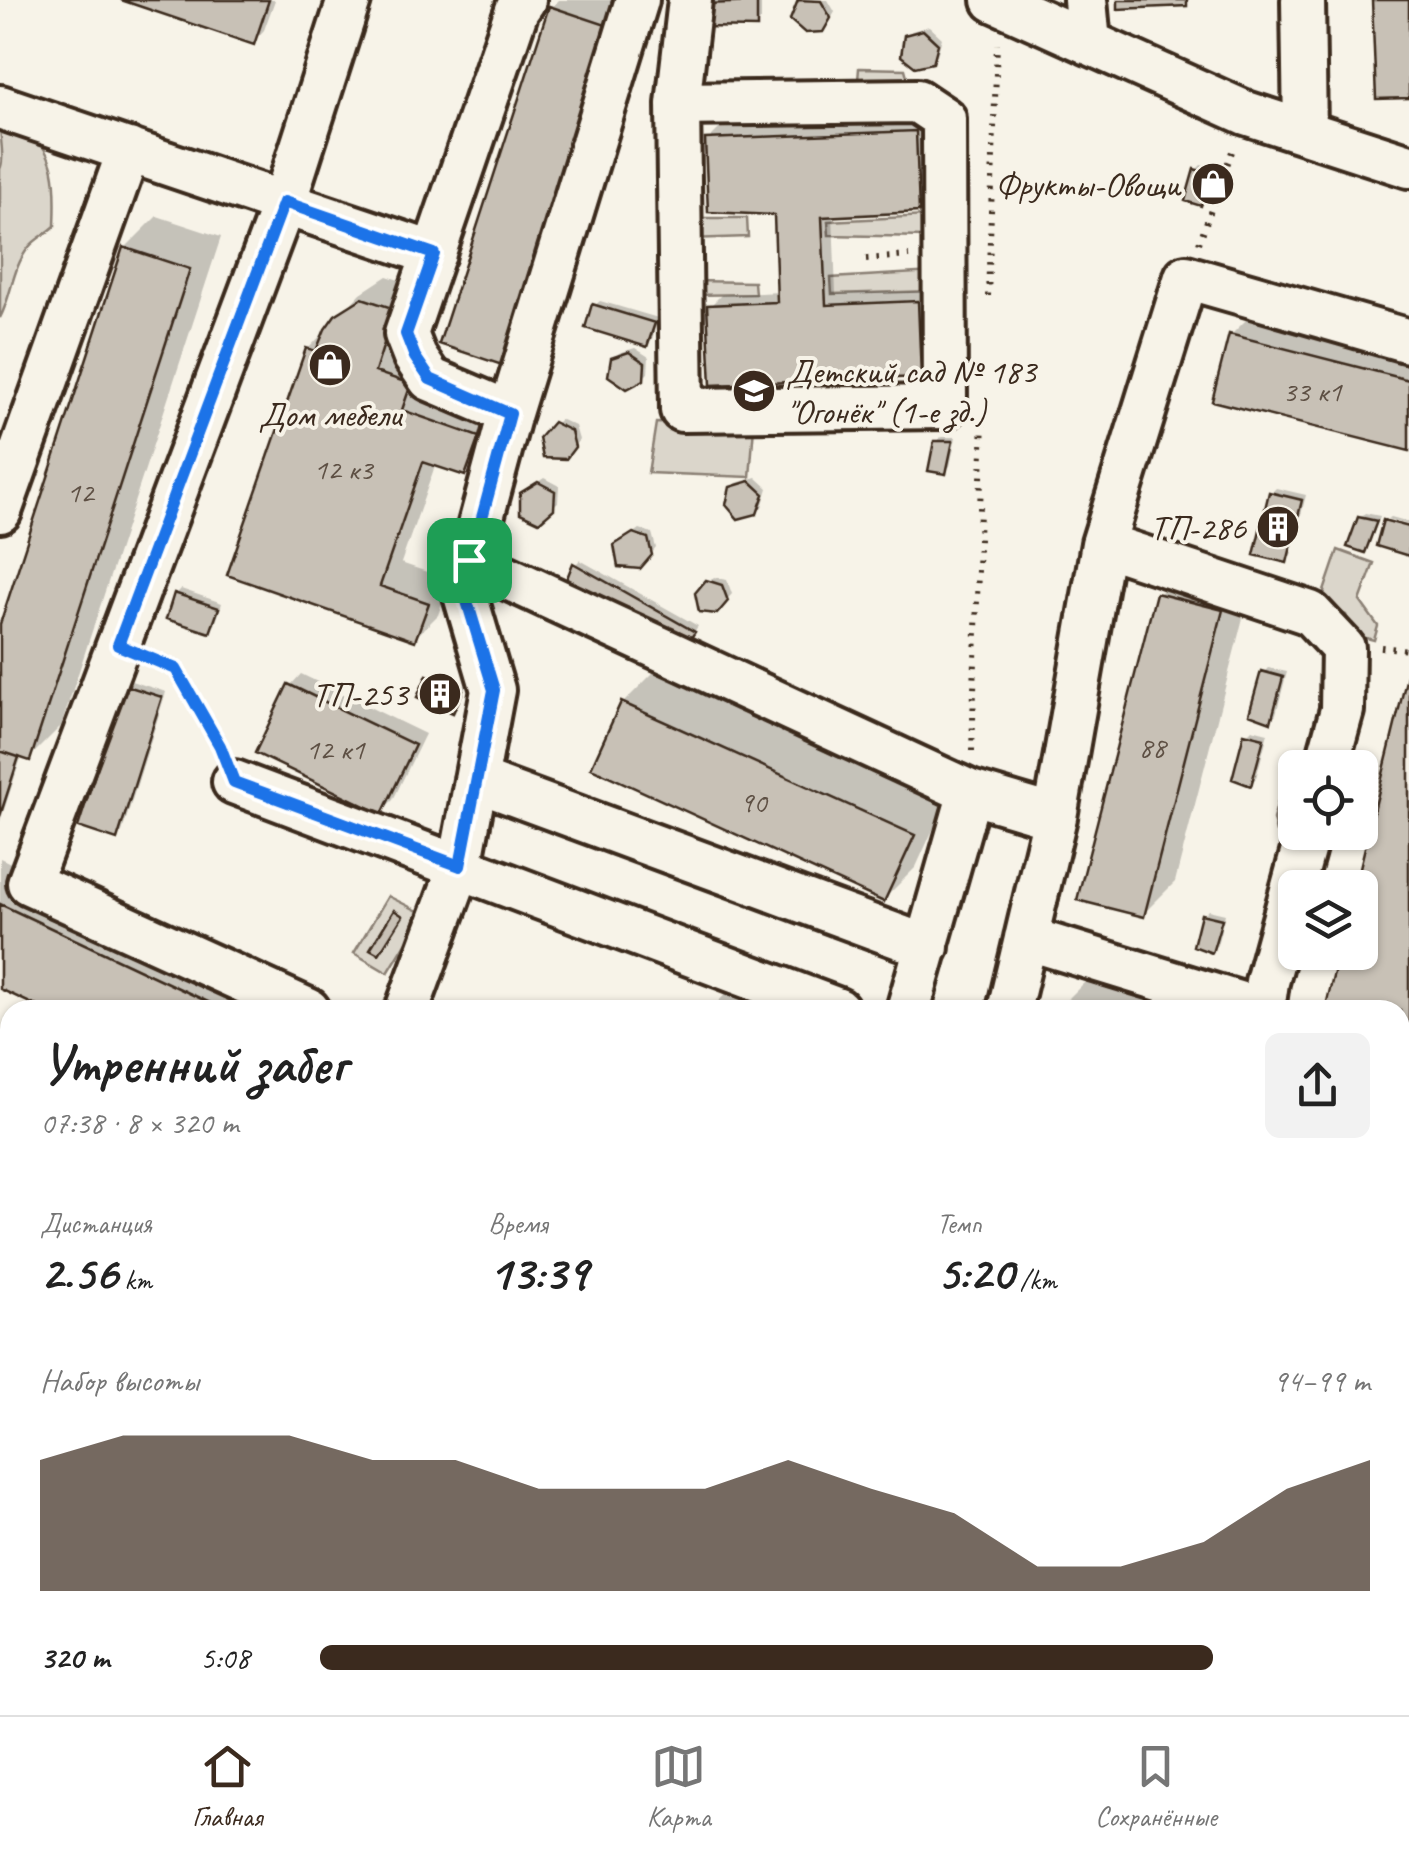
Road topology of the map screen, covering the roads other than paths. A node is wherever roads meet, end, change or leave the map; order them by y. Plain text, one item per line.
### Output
1 (349, 0) edge
2 (524, 0) edge
3 (637, 0) edge
4 (690, 0) edge
5 (994, 0) edge
6 (1085, 0) edge
7 (1303, 0) edge
8 (1088, 43) junction
9 (678, 104) junction
10 (0, 107) edge
11 (1305, 132) junction
12 (129, 150) junction
13 (1409, 166) edge
14 (284, 202) junction
15 (434, 254) junction
16 (1409, 340) edge
17 (510, 414) junction
18 (0, 512) edge
19 (1103, 544) junction
20 (469, 560) junction
21 (1331, 750) edge
22 (476, 780) junction
23 (234, 782) road end
24 (970, 792) junction
25 (1055, 817) junction
26 (1303, 850) edge
27 (460, 866) junction
28 (1026, 938) junction
29 (927, 947) junction
30 (286, 1000) edge
31 (411, 1000) edge
32 (812, 1000) edge
33 (911, 1000) edge
34 (1011, 1000) edge
35 (1229, 1000) edge
36 (1263, 1000) edge

1 - 14 street
2 - 15 street
3 - 17 street
4 - 9 street
5 - 8 street
6 - 8 street
7 - 11 street
8 - 11 street
9 - 9 street
10 - 12 street
11 - 13 street
12 - 14 street
12 - 18 street
14 - 15 street
14 - 30 street
15 - 17 street
16 - 19 street
17 - 20 street
19 - 21 street
19 - 25 street
20 - 22 street
20 - 24 street
22 - 27 street
22 - 29 street
23 - 27 street
24 - 25 street
24 - 29 street
25 - 28 street
26 - 36 street
27 - 31 street
27 - 32 street
28 - 34 street
28 - 35 street
29 - 33 street

